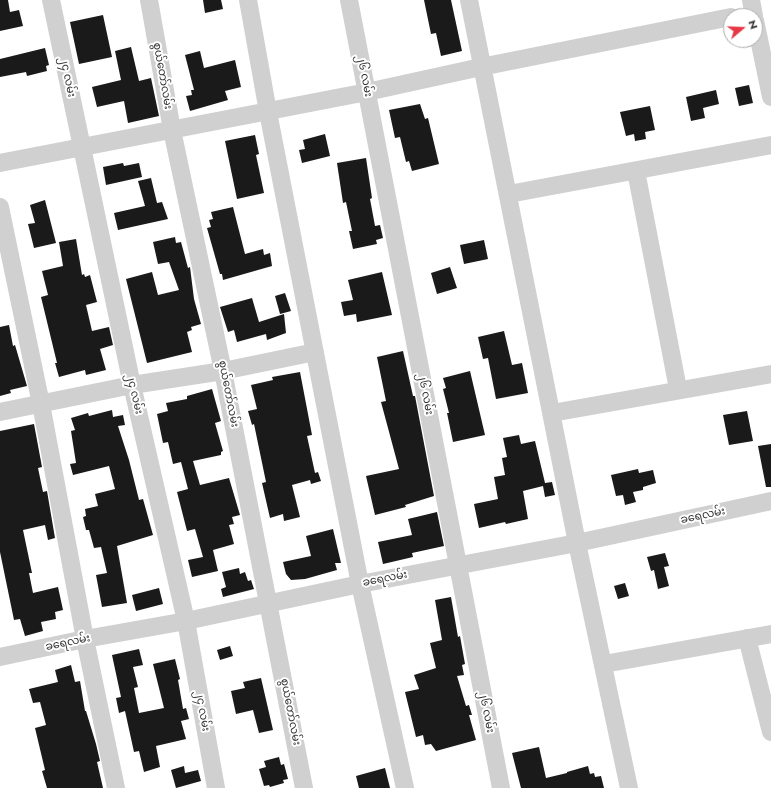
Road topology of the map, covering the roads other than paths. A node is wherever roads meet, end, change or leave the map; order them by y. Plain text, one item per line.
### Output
1 (51, 0) edge
2 (149, 0) edge
3 (248, 0) edge
4 (349, 0) edge
5 (469, 0) edge
6 (723, 19) edge
7 (759, 48) edge
8 (481, 67) junction
9 (367, 92) junction
10 (771, 97) edge
11 (268, 112) junction
12 (172, 130) junction
13 (771, 145) edge
14 (82, 148) junction
15 (0, 163) edge
16 (636, 171) junction
17 (509, 194) junction
18 (0, 206) edge
19 (315, 352) junction
20 (223, 371) junction
21 (771, 374) edge
22 (132, 385) junction
23 (678, 389) junction
24 (41, 404) junction
25 (0, 412) edge
26 (552, 413) junction
27 (771, 501) edge
28 (577, 543) junction
29 (458, 564) junction
30 (360, 584) junction
31 (269, 604) junction
32 (186, 621) junction
33 (771, 634) edge
34 (747, 638) junction
35 (85, 639) junction
36 (0, 657) edge
37 (604, 664) junction
38 (771, 732) edge
39 (116, 788) edge
40 (216, 788) edge
41 (304, 788) edge
42 (405, 788) edge
43 (501, 788) edge
44 (629, 788) edge

1 - 14 street, ၂၄ လမ်း
2 - 12 street, စွယ်တော်လမ်း
3 - 11 street
4 - 9 street, ၂၆ လမ်း
5 - 8 street
6 - 8 street
7 - 10 street
8 - 9 street
8 - 17 street
9 - 11 street
9 - 29 street, ၂၆ လမ်း
11 - 12 street
11 - 19 street
12 - 14 street
12 - 20 street, စွယ်တော်လမ်း
13 - 16 street
14 - 15 street
14 - 22 street, ၂၄ လမ်း
16 - 17 street
16 - 23 street
17 - 26 street
18 - 24 street
19 - 20 street
19 - 30 street
20 - 22 street
20 - 31 street, စွယ်တော်လမ်း
21 - 23 street
22 - 24 street
22 - 32 street, ၂၄ လမ်း
23 - 26 street
24 - 25 street
24 - 35 street
26 - 28 street
27 - 28 street, ခရေလမ်း
28 - 29 street, ခရေလမ်း
28 - 37 street
29 - 30 street, ခရေလမ်း
29 - 43 street, ၂၆ လမ်း
30 - 31 street, ခရေလမ်း
30 - 42 street
31 - 32 street, ခရေလမ်း
31 - 41 street, စွယ်တော်လမ်း
32 - 35 street, ခရေလမ်း
32 - 40 street, ၂၄ လမ်း
33 - 34 street
34 - 37 street
34 - 38 street
35 - 36 street, ခရေလမ်း
35 - 39 street
37 - 44 street

